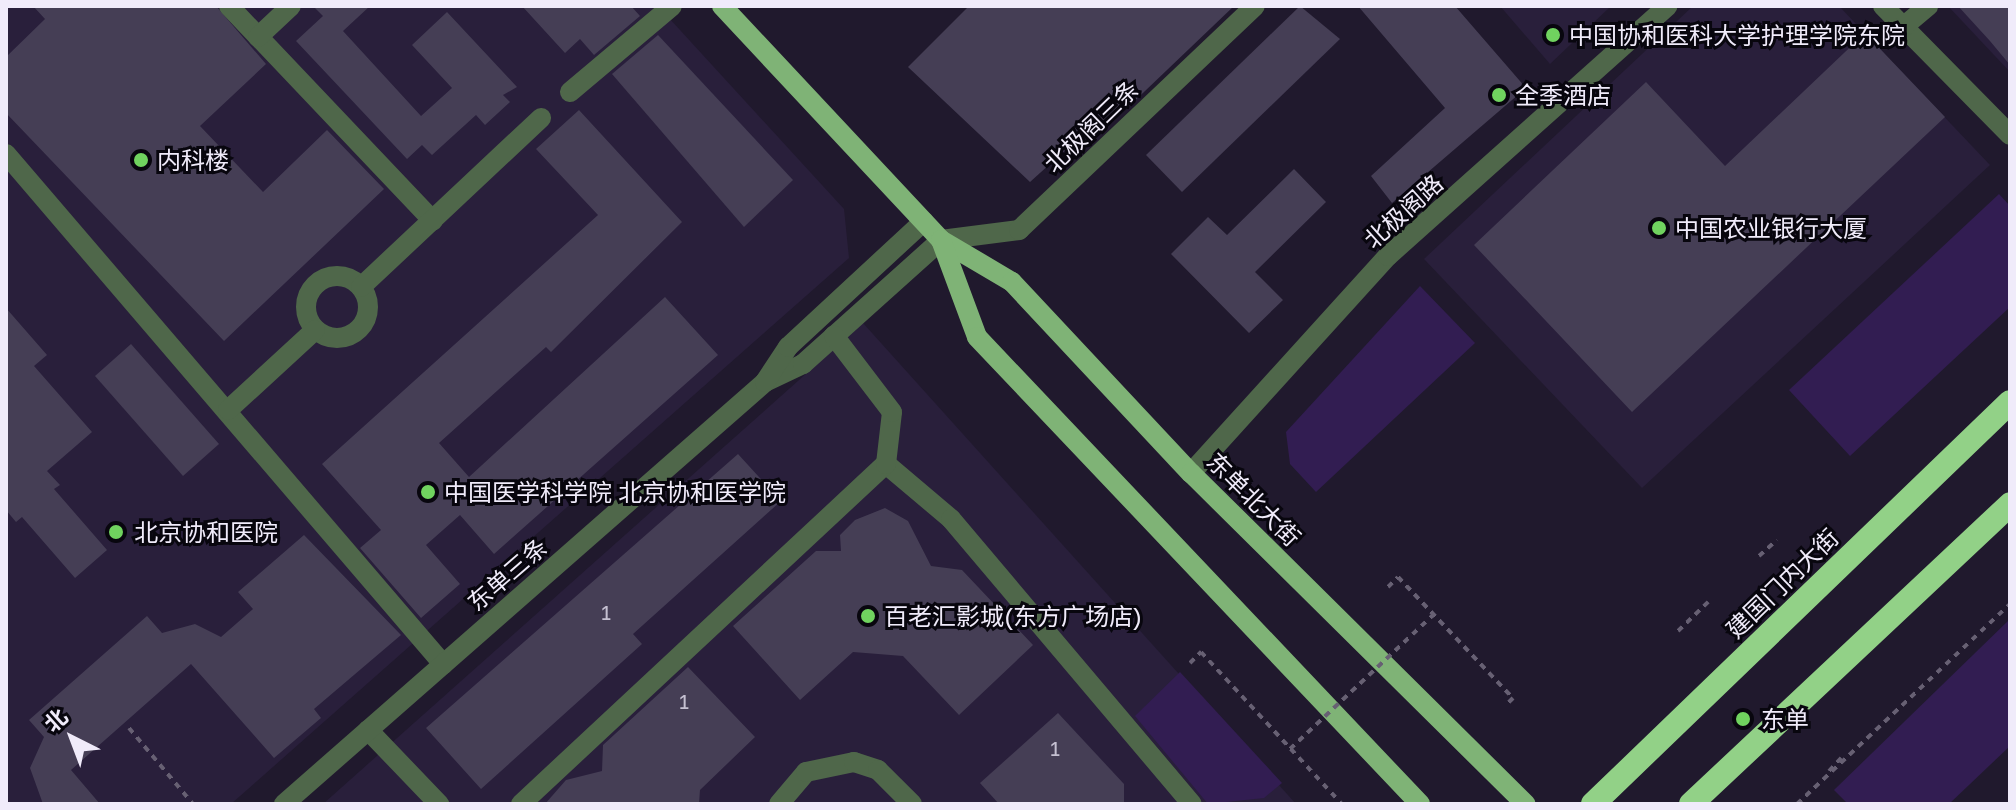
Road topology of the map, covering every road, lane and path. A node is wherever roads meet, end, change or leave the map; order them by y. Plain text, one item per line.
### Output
1 (229, 6) edge
2 (291, 6) edge
3 (672, 6) edge
4 (722, 6) edge
5 (1255, 6) edge
6 (1668, 6) edge
7 (1883, 6) edge
8 (1928, 6) edge
9 (1903, 27) junction
10 (258, 37) junction
11 (570, 92) dead end
12 (541, 118) dead end
13 (2010, 135) edge
14 (6, 154) edge
15 (924, 221) junction
16 (429, 224) junction
17 (941, 240) junction
18 (361, 287) junction
19 (315, 330) junction
20 (834, 336) junction
21 (765, 382) junction
22 (2010, 402) edge
23 (236, 403) junction
24 (886, 464) junction
25 (1191, 473) junction
26 (2010, 504) edge
27 (1777, 540) dead end
28 (1759, 556) dead end
29 (1388, 587) dead end
30 (1708, 602) dead end
31 (2010, 604) edge
32 (1433, 615) junction
33 (1678, 631) dead end
34 (1190, 663) dead end
35 (443, 664) junction
36 (1505, 706) dead end
37 (129, 728) dead end
38 (368, 730) junction
39 (1290, 749) junction
40 (1841, 758) dead end
41 (1340, 802) edge
42 (193, 804) edge
43 (284, 804) edge
44 (439, 804) edge
45 (521, 804) edge
46 (779, 804) edge
47 (912, 804) edge
48 (1192, 804) edge
49 (1420, 804) edge
50 (1526, 804) edge
51 (1593, 804) edge
52 (1691, 804) edge
53 (1797, 804) edge

1 - 10 street
2 - 10 street
3 - 11 street
4 - 15 main road, 东单北大街
5 - 17 street, 北极阁三条
6 - 25 street, 北极阁路
7 - 9 street
8 - 9 street
9 - 13 street
10 - 16 street
12 - 16 street
14 - 23 street
15 - 17 main road, 东单北大街
15 - 21 street, 东单三条
16 - 18 street
17 - 20 street, 东单三条
17 - 25 main road, 东单北大街
17 - 49 main road, 东单北大街
18 - 19 street
18 - 19 street
19 - 23 street
20 - 21 street, 东单三条
20 - 24 street
21 - 35 street, 东单三条
22 - 51 highway, 建国门内大街
23 - 35 street
24 - 45 street
24 - 48 street
25 - 50 main road, 东单北大街
26 - 52 highway
27 - 28 path
29 - 32 path
30 - 33 path
31 - 53 path
32 - 36 path
32 - 39 path, bridge
34 - 39 path
35 - 38 street, 东单三条
37 - 42 path
38 - 43 street, 东单三条
38 - 44 street
39 - 41 path
40 - 53 path
46 - 47 street

